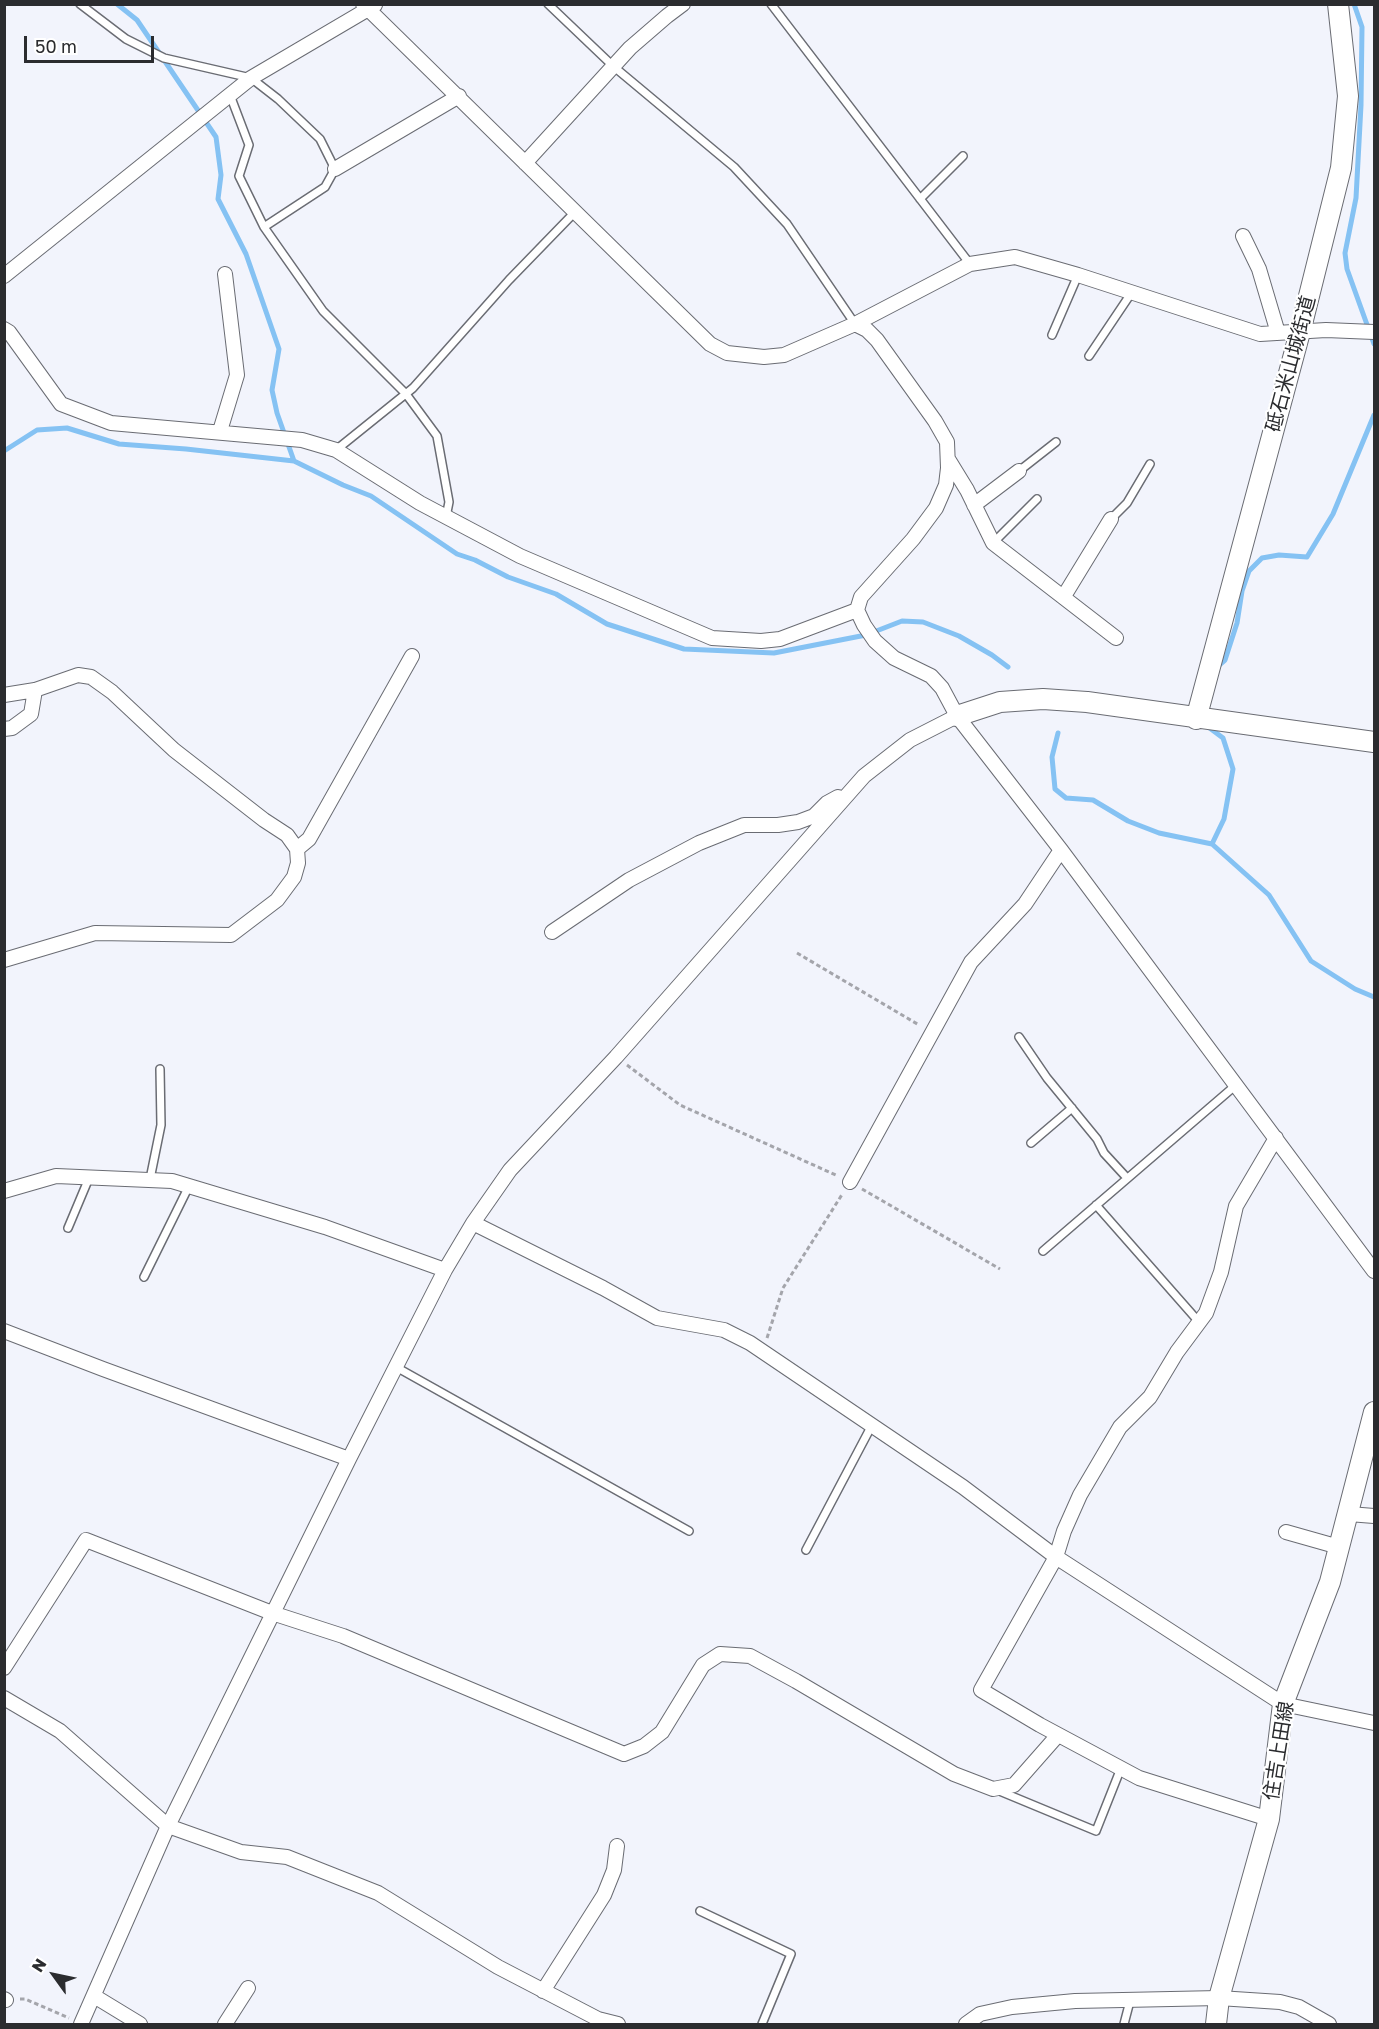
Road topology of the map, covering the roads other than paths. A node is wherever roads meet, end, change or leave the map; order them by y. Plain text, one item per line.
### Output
1 (80, 4) edge
2 (548, 4) edge
3 (683, 4) edge
4 (771, 4) edge
5 (1338, 4) edge
6 (369, 6) edge
7 (613, 66) junction
8 (251, 78) junction
9 (230, 95) junction
10 (459, 96) junction
11 (963, 156) dead end
12 (525, 163) junction
13 (335, 169) junction
14 (920, 199) junction
15 (575, 212) junction
16 (264, 227) junction
17 (1243, 236) dead end
18 (970, 264) junction
19 (225, 274) dead end
20 (1078, 275) junction
21 (4, 276) edge
22 (1132, 292) junction
23 (855, 324) junction
24 (4, 329) edge
25 (1300, 332) junction
26 (1374, 332) edge
27 (1278, 333) junction
28 (1052, 335) dead end
29 (1089, 356) dead end
30 (406, 393) junction
31 (220, 431) junction
32 (1056, 441) dead end
33 (336, 450) junction
34 (948, 459) junction
35 (1150, 464) dead end
36 (1019, 471) joint
37 (1037, 500) dead end
38 (974, 505) junction
39 (446, 517) junction
40 (1111, 519) joint
41 (993, 543) junction
42 (1064, 596) junction
43 (857, 610) junction
44 (1116, 638) dead end
45 (412, 656) dead end
46 (35, 690) junction
47 (4, 695) edge
48 (957, 716) junction
49 (1197, 719) junction
50 (4, 729) edge
51 (1374, 742) edge
52 (843, 800) junction
53 (297, 849) junction
54 (1061, 850) junction
55 (552, 932) dead end
56 (4, 960) edge
57 (1019, 1037) dead end
58 (160, 1069) dead end
59 (1236, 1085) junction
60 (1072, 1108) junction
61 (1276, 1138) junction
62 (1031, 1143) dead end
63 (89, 1177) junction
64 (1127, 1178) junction
65 (150, 1179) junction
66 (850, 1182) road end
67 (189, 1186) junction
68 (4, 1191) edge
69 (1096, 1205) junction
70 (473, 1222) junction
71 (68, 1228) dead end
72 (1043, 1251) dead end
73 (445, 1270) junction
74 (1374, 1271) edge
75 (144, 1277) dead end
76 (1199, 1322) junction
77 (4, 1331) edge
78 (396, 1367) junction
79 (1374, 1412) edge
80 (872, 1425) junction
81 (1369, 1452) edge
82 (349, 1459) junction
83 (1349, 1514) junction
84 (1374, 1516) edge
85 (689, 1531) dead end
86 (1286, 1532) dead end
87 (1339, 1547) junction
88 (806, 1550) dead end
89 (1056, 1557) junction
90 (272, 1613) junction
91 (4, 1668) edge
92 (4, 1698) edge
93 (1283, 1704) junction
94 (1374, 1723) edge
95 (1058, 1735) junction
96 (1121, 1768) junction
97 (993, 1789) junction
98 (1269, 1819) junction
99 (168, 1826) junction
100 (616, 1846) dead end
101 (700, 1911) dead end
102 (248, 1988) dead end
103 (543, 1991) junction
104 (94, 1996) junction
105 (1219, 1998) junction
106 (1130, 2001) junction
107 (82, 2024) edge
108 (140, 2025) edge
109 (225, 2025) edge
110 (618, 2025) edge
111 (762, 2025) edge
112 (966, 2025) edge
113 (1124, 2025) edge
114 (1216, 2025) edge
115 (1329, 2025) edge

1 - 8 lane
2 - 7 lane
3 - 7 street
4 - 14 lane
5 - 25 street, 砥石米山城街道
6 - 8 street
6 - 10 street
7 - 12 street
7 - 23 lane
8 - 9 street
8 - 13 lane
9 - 16 lane
9 - 21 street
10 - 12 street
10 - 13 street
11 - 14 lane
12 - 15 street
13 - 16 lane
14 - 18 lane
15 - 23 street
15 - 30 lane
16 - 30 lane
17 - 27 street
18 - 20 street
18 - 23 street
19 - 31 street
20 - 22 street
20 - 28 lane
22 - 27 street
22 - 29 lane
23 - 34 street
24 - 31 street
25 - 26 street
25 - 27 street
25 - 49 street, 砥石米山城街道
30 - 33 lane
30 - 39 lane
31 - 33 street
32 - 36 lane
33 - 39 street
34 - 38 street
34 - 43 street
35 - 40 lane
36 - 38 street
37 - 41 lane
38 - 41 street
39 - 43 street
40 - 42 street
41 - 42 street
42 - 44 street
43 - 48 street
45 - 53 street
46 - 47 street
46 - 50 street
46 - 53 street
48 - 49 street
48 - 52 street
48 - 54 street
49 - 51 street
52 - 55 street
52 - 70 street
53 - 56 street
54 - 59 street
54 - 66 street
57 - 60 lane
58 - 65 lane
59 - 61 street
59 - 64 lane
60 - 62 lane
60 - 64 lane
61 - 74 street
61 - 76 street
63 - 65 street
63 - 68 street
63 - 71 lane
64 - 69 lane
65 - 67 street
67 - 73 street
67 - 75 lane
69 - 72 lane
69 - 76 lane
70 - 73 street
70 - 80 street
73 - 78 street
76 - 89 street
77 - 82 street
78 - 82 street
78 - 85 lane
79 - 81 street, 住吉上田線
80 - 88 lane
80 - 89 street
81 - 83 street, 住吉上田線
82 - 90 street
83 - 84 street
83 - 87 street, 住吉上田線
86 - 87 street
87 - 93 street, 住吉上田線
89 - 93 street
89 - 95 street
90 - 91 street
90 - 97 street
90 - 99 street
92 - 99 street
93 - 94 street
93 - 98 street, 住吉上田線
95 - 96 street
95 - 97 street
96 - 97 lane
96 - 98 street
98 - 105 street, 住吉上田線
99 - 103 street
99 - 104 street
100 - 103 street
101 - 111 lane
102 - 109 street
103 - 110 street
104 - 107 street
104 - 108 street
105 - 106 street
105 - 114 street, 住吉上田線
105 - 115 street
106 - 112 street
106 - 113 lane

